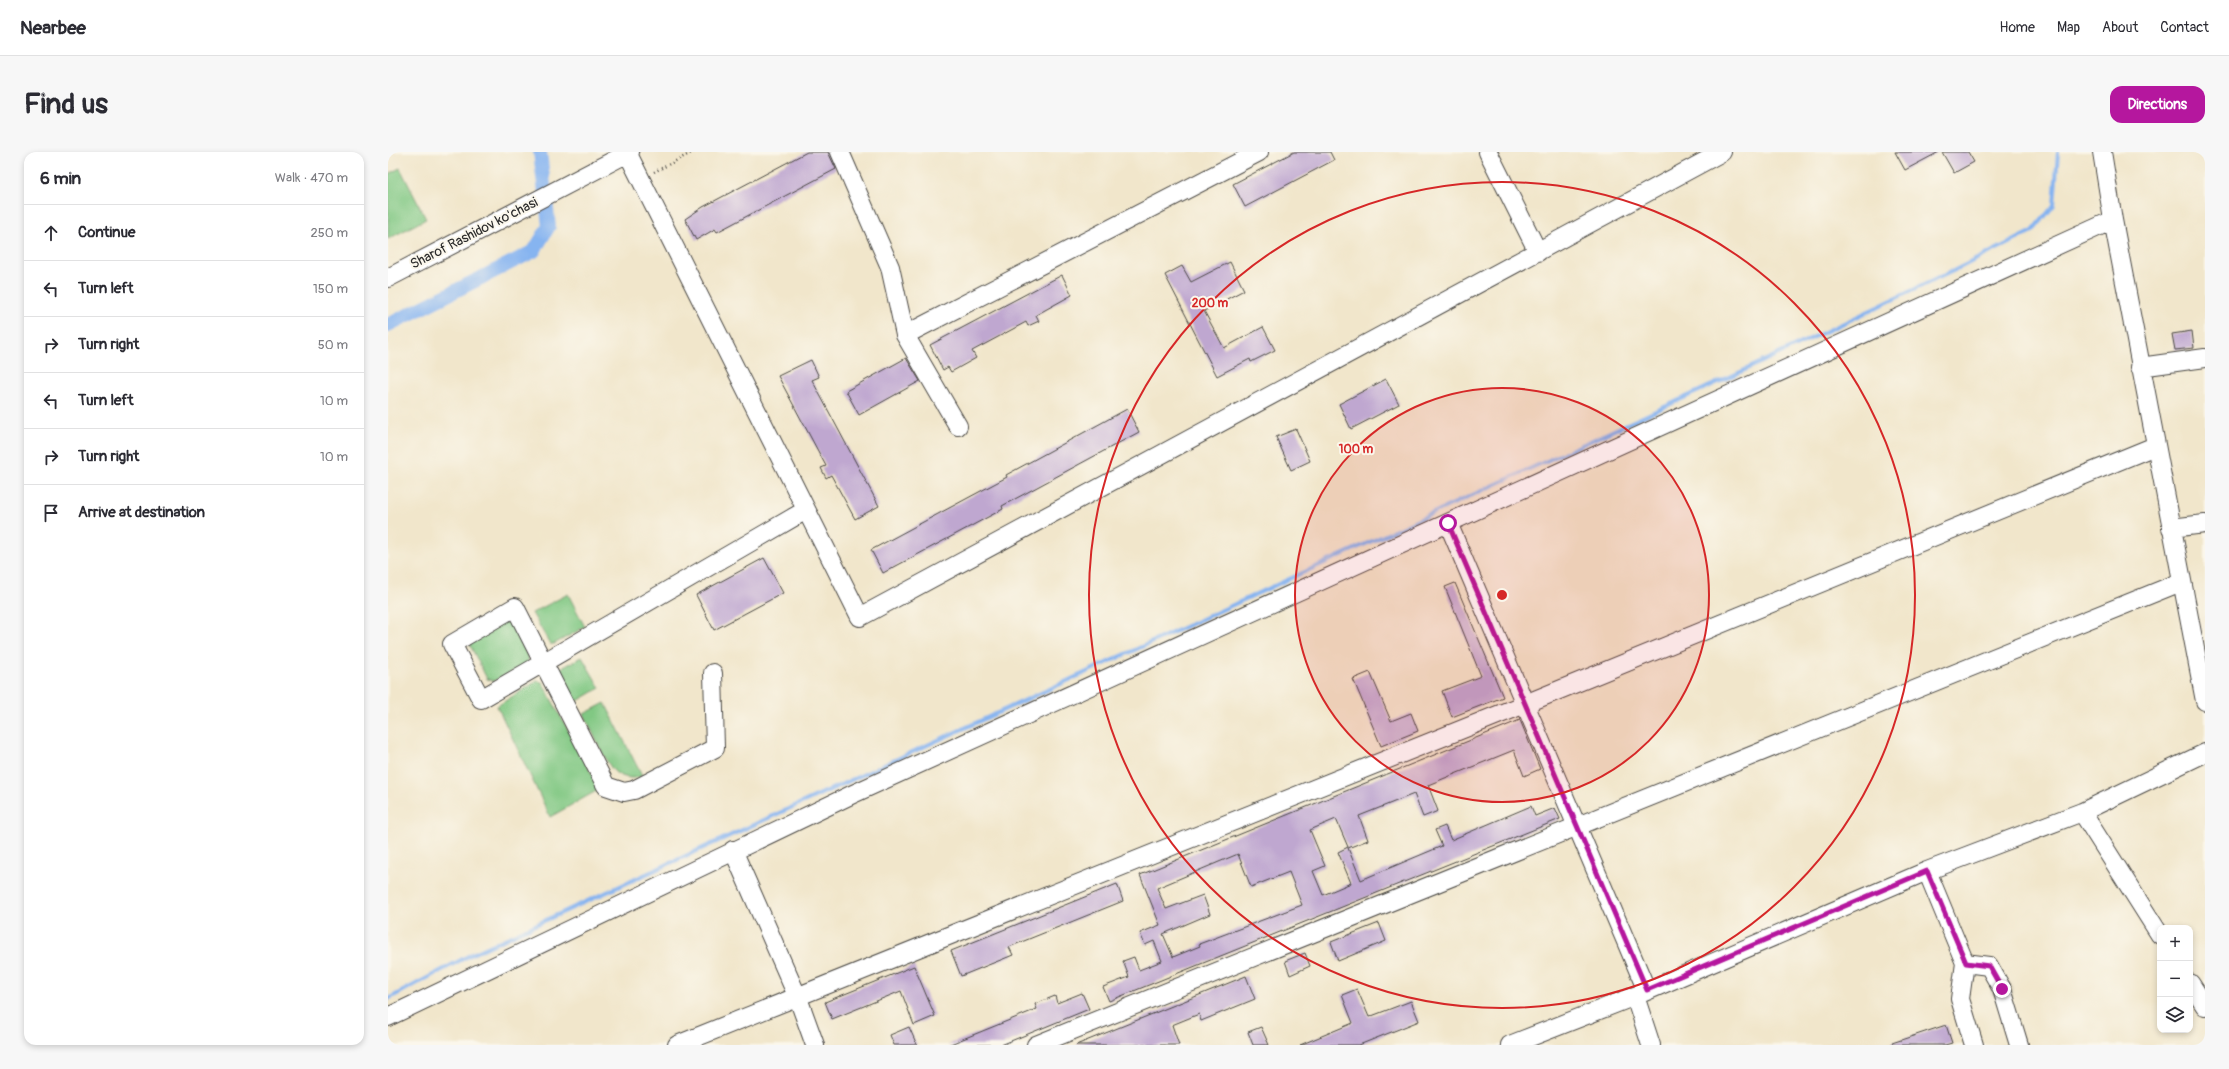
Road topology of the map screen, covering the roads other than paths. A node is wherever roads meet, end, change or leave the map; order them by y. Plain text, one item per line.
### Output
1 (628, 152) edge
2 (840, 152) edge
3 (1259, 152) edge
4 (1488, 152) edge
5 (1722, 152) edge
6 (2102, 152) edge
7 (2112, 220) junction
8 (1538, 252) junction
9 (388, 278) edge
10 (906, 335) junction
11 (2205, 358) edge
12 (2140, 367) junction
13 (958, 426) dead end
14 (2155, 446) junction
15 (806, 510) junction
16 (1448, 523) junction
17 (2205, 524) edge
18 (2171, 528) junction
19 (2181, 582) junction
20 (543, 663) junction
21 (713, 673) dead end
22 (2205, 701) edge
23 (1525, 704) junction
24 (2205, 753) edge
25 (2082, 812) junction
26 (1577, 826) junction
27 (733, 850) junction
28 (1927, 871) junction
29 (2157, 930) edge
30 (1966, 963) junction
31 (2193, 988) edge
32 (1641, 993) junction
33 (798, 998) junction
34 (2205, 1006) edge
35 (388, 1017) edge
36 (677, 1045) edge
37 (815, 1045) edge
38 (1036, 1045) edge
39 (1510, 1045) edge
40 (1650, 1045) edge
41 (1974, 1045) edge
42 (2019, 1045) edge

1 - 9 street, Sharof Rashidov ko'chasi
1 - 15 street
2 - 10 street
3 - 10 street
4 - 8 street
5 - 8 street
6 - 7 street
7 - 12 street
7 - 16 street
8 - 15 street
10 - 13 street
11 - 12 street
12 - 14 street
14 - 18 street
14 - 23 street
15 - 20 street
16 - 23 street
16 - 27 street
17 - 18 street
18 - 19 street
19 - 22 street
19 - 26 street
20 - 20 street
20 - 21 street
23 - 26 street
23 - 33 street
24 - 25 street
25 - 28 street
25 - 29 street
26 - 32 street
26 - 38 street
27 - 33 street
27 - 35 street
28 - 30 street
28 - 32 street
30 - 41 street
30 - 42 street
31 - 34 street
32 - 39 street
32 - 40 street
33 - 36 street
33 - 37 street

